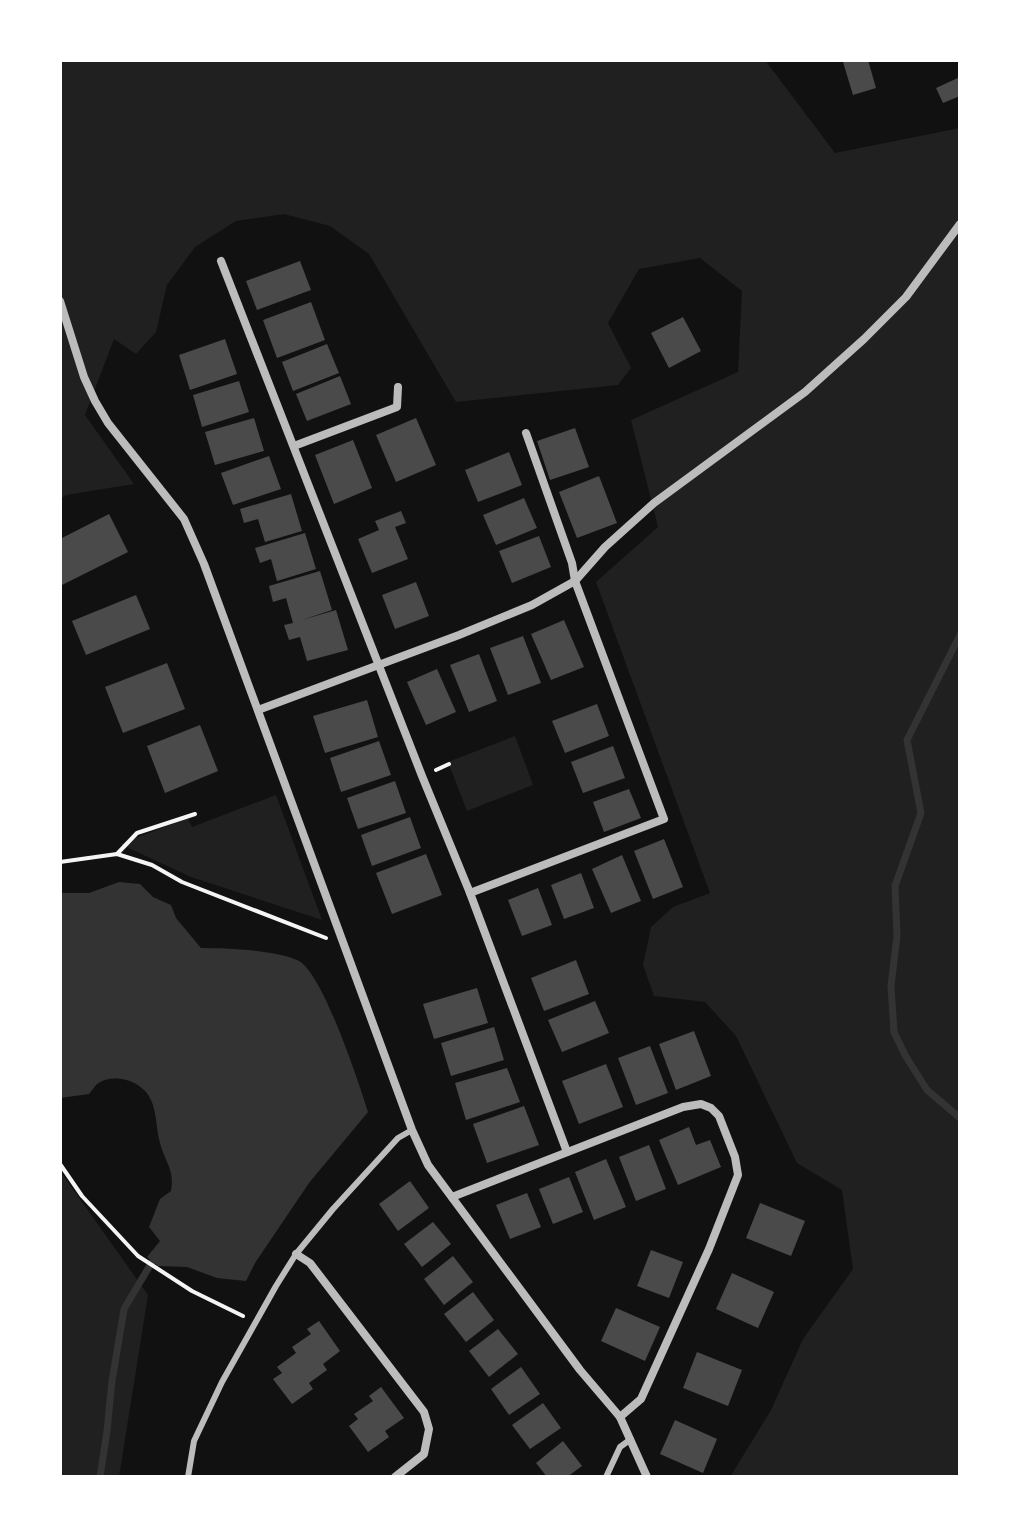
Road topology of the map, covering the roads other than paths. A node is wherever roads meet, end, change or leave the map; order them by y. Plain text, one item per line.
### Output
1 (960, 224) edge
2 (221, 261) dead end
3 (60, 301) edge
4 (398, 387) dead end
5 (526, 433) dead end
6 (294, 446) junction
7 (575, 581) junction
8 (380, 666) junction
9 (258, 710) junction
10 (470, 893) junction
11 (412, 1130) junction
12 (567, 1152) junction
13 (452, 1197) junction
14 (296, 1254) junction
15 (620, 1417) junction
16 (631, 1439) junction
17 (188, 1477) edge
18 (395, 1477) edge
19 (606, 1477) edge
20 (647, 1477) edge

1 - 7 street
2 - 6 street
3 - 9 street
4 - 6 street
5 - 7 street
6 - 8 street
7 - 8 street
7 - 10 street
8 - 9 street
8 - 10 street
9 - 11 street
10 - 12 street
11 - 13 street
11 - 14 lane
12 - 13 street
12 - 15 street
13 - 15 street
14 - 17 lane
14 - 18 street
15 - 16 street
16 - 19 lane
16 - 20 street

